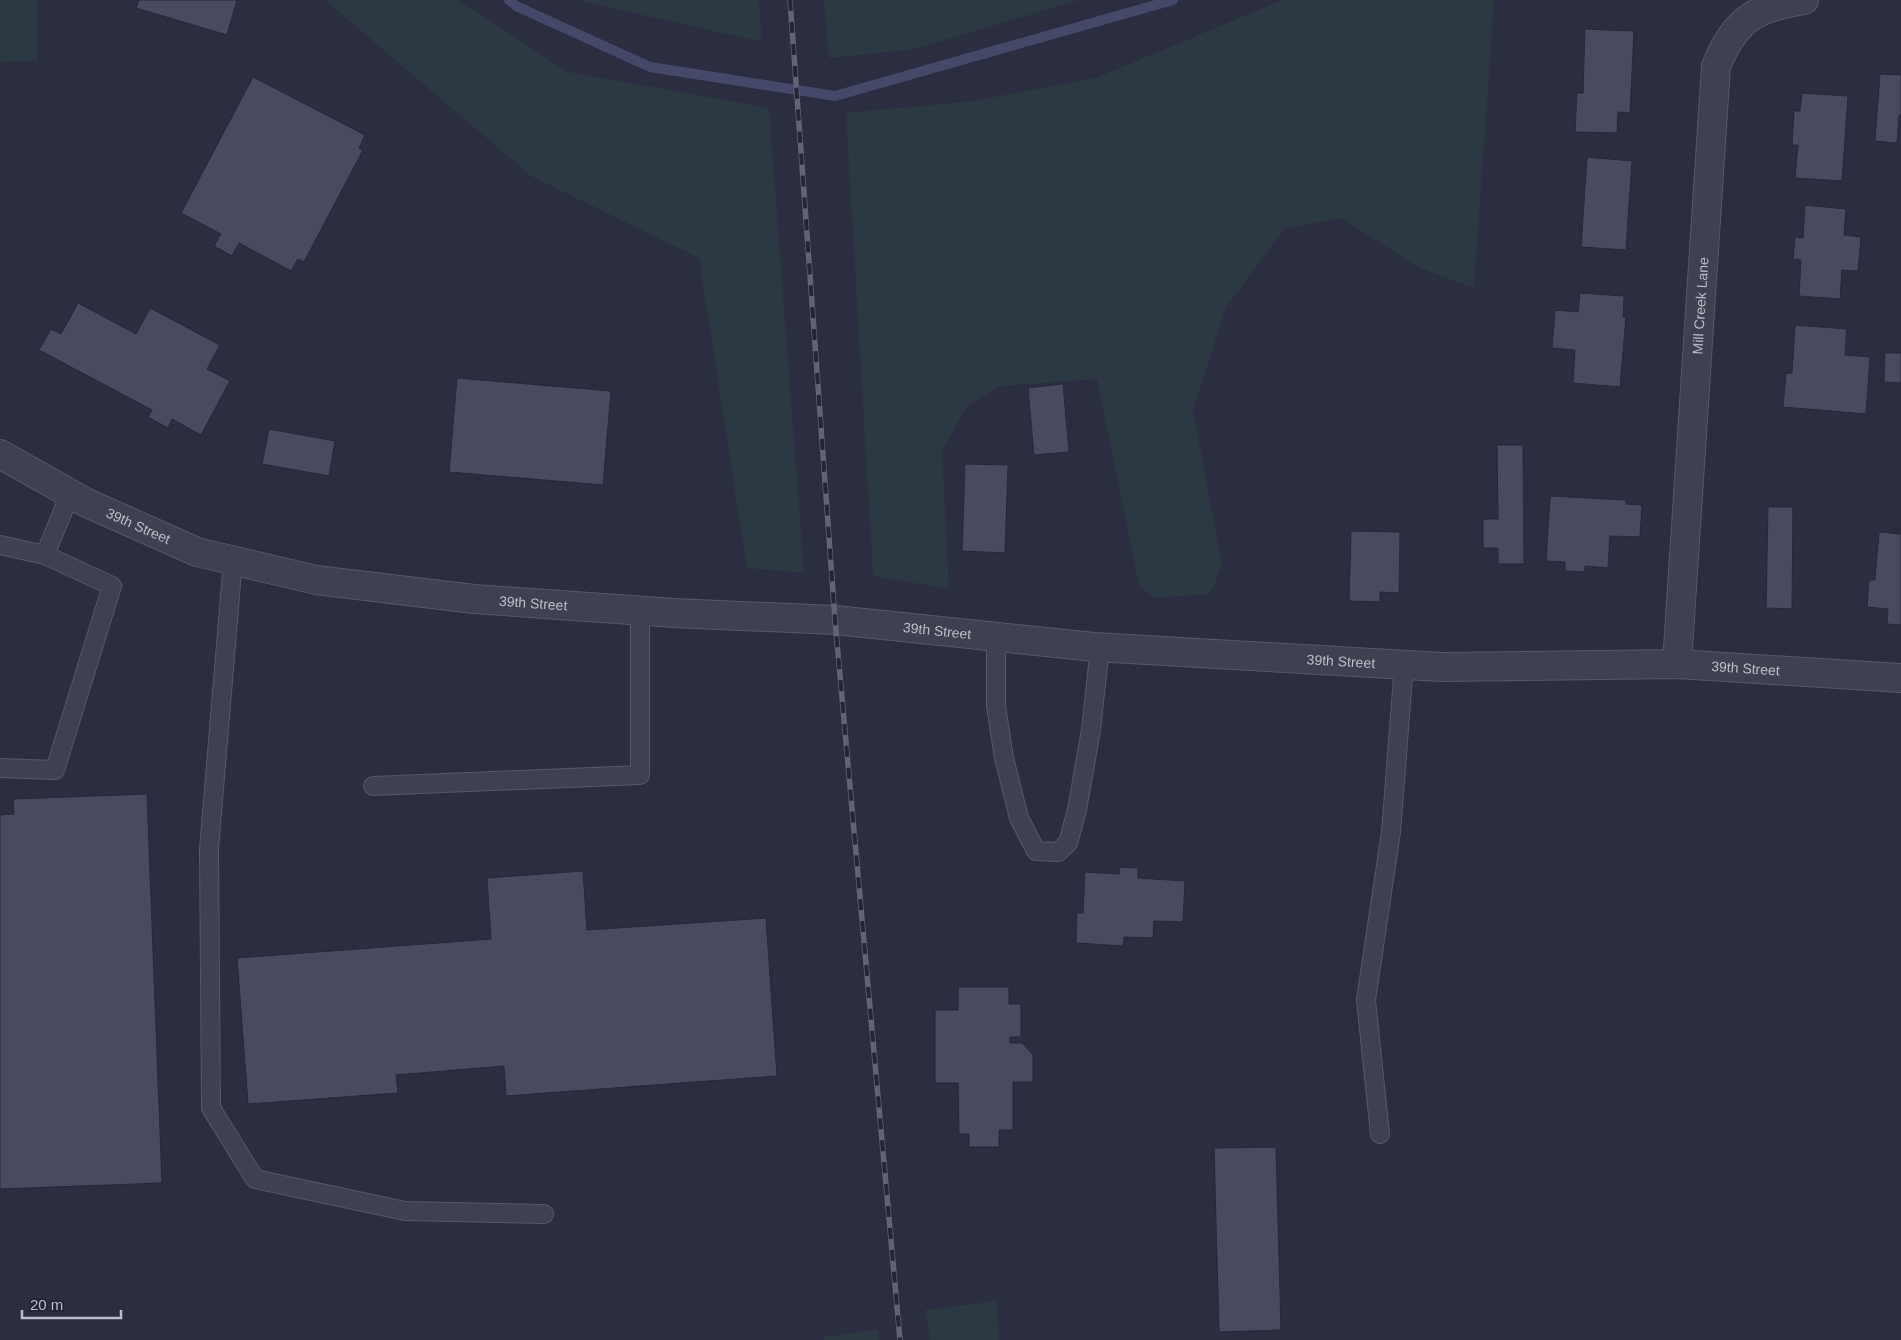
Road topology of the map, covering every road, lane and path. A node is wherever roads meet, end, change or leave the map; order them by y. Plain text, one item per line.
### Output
1 (1804, 0) edge
2 (0, 454) edge
3 (70, 494) junction
4 (0, 545) edge
5 (46, 556) junction
6 (233, 560) junction
7 (640, 611) junction
8 (996, 636) junction
9 (1100, 647) junction
10 (1404, 664) junction
11 (1677, 664) junction
12 (1901, 678) edge
13 (0, 768) edge
14 (373, 786) dead end
15 (1380, 1134) dead end
16 (544, 1214) dead end

1 - 11 street, Mill Creek Lane
2 - 3 street, 39th Street
3 - 5 lane
3 - 6 street, 39th Street
4 - 5 lane
5 - 13 lane
6 - 7 street, 39th Street
6 - 16 lane
7 - 8 street, 39th Street
7 - 14 lane
8 - 9 street, 39th Street
8 - 9 lane
9 - 10 street, 39th Street
10 - 11 street, 39th Street
10 - 15 lane
11 - 12 street, 39th Street

